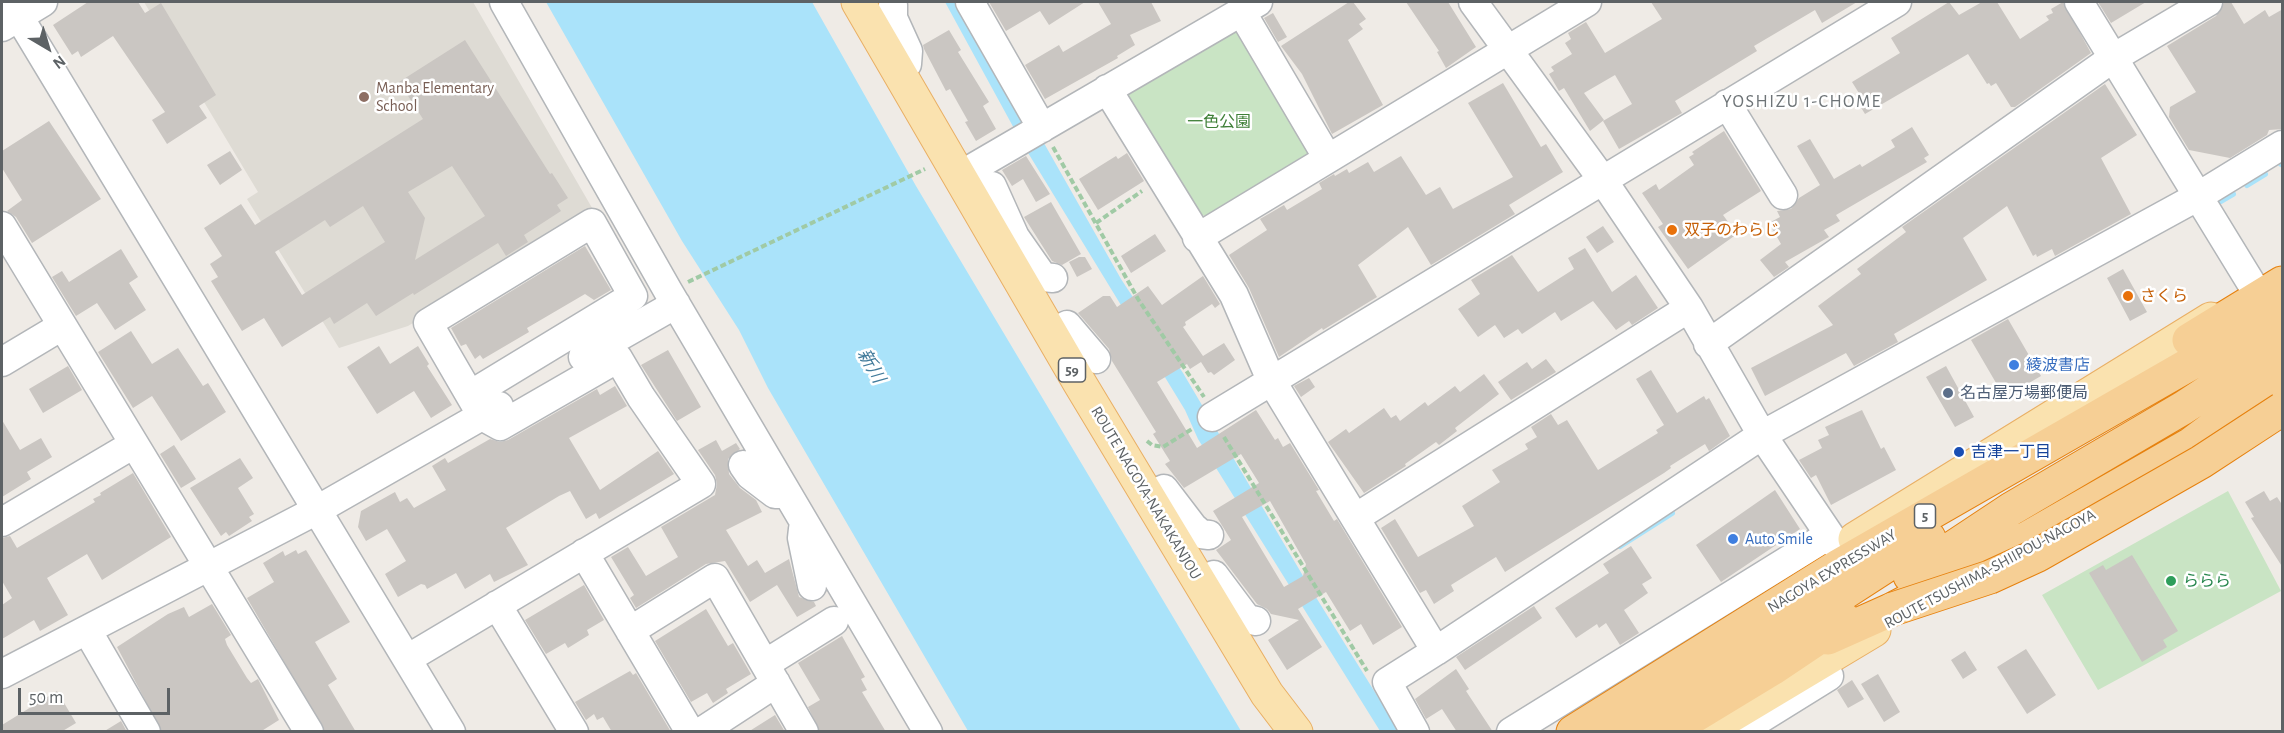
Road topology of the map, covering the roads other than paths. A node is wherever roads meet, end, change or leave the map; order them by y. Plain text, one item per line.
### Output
1 (43, 2) edge
2 (504, 2) edge
3 (858, 2) edge
4 (970, 2) edge
5 (1473, 2) edge
6 (1587, 2) edge
7 (1897, 2) edge
8 (2079, 2) edge
9 (2208, 2) edge
10 (893, 5) dead end
11 (1250, 6) edge
12 (10, 15) edge
13 (1508, 50) junction
14 (2113, 58) junction
15 (898, 71) junction
16 (1107, 89) junction
17 (1727, 104) junction
18 (1030, 135) junction
19 (2283, 145) edge
20 (1327, 157) junction
21 (959, 176) junction
22 (1602, 179) junction
23 (993, 186) dead end
24 (1783, 195) dead end
25 (2198, 197) junction
26 (2, 226) edge
27 (1197, 238) junction
28 (1007, 241) junction
29 (1053, 278) dead end
30 (2274, 283) edge
31 (676, 296) junction
32 (1689, 308) junction
33 (2278, 324) edge
34 (62, 326) junction
35 (1051, 333) junction
36 (1708, 344) junction
37 (1096, 359) dead end
38 (2, 362) edge
39 (2283, 376) edge
40 (1271, 380) junction
41 (722, 382) junction
42 (476, 405) junction
43 (2283, 409) edge
44 (2283, 416) edge
45 (1206, 420) road end
46 (1762, 435) junction
47 (730, 437) dead end
48 (134, 444) junction
49 (743, 465) dead end
50 (788, 494) junction
51 (1148, 496) junction
52 (317, 510) junction
53 (1355, 518) junction
54 (804, 521) junction
55 (2, 522) edge
56 (1209, 535) dead end
57 (1836, 550) junction
58 (584, 553) junction
59 (208, 567) junction
60 (1199, 581) junction
61 (812, 586) dead end
62 (497, 605) junction
63 (1897, 612) junction
64 (834, 621) dead end
65 (1256, 621) dead end
66 (87, 630) junction
67 (630, 631) junction
68 (1436, 651) junction
69 (407, 658) junction
70 (1772, 669) junction
71 (770, 673) junction
72 (2, 674) edge
73 (146, 732) edge
74 (309, 732) edge
75 (451, 732) edge
76 (574, 732) edge
77 (690, 732) edge
78 (701, 732) edge
79 (804, 732) edge
80 (928, 732) edge
81 (1296, 732) edge
82 (1415, 732) edge
83 (1511, 732) edge
84 (1555, 732) edge
85 (1574, 732) edge
86 (1624, 732) edge
87 (1668, 732) edge
88 (1704, 732) edge
89 (1738, 732) edge

1 - 12 street
2 - 31 street
3 - 15 main road, ROUTE NAGOYA-NAKAKANJOU / 59
4 - 18 street
5 - 13 street
6 - 13 street
7 - 17 street
8 - 14 street
9 - 14 street
10 - 15 street
11 - 16 street
11 - 20 street
12 - 52 street
13 - 20 street
13 - 22 street
14 - 25 street
14 - 36 street
15 - 21 main road, ROUTE NAGOYA-NAKAKANJOU / 59
16 - 18 street
16 - 27 street
17 - 22 street
17 - 24 street
18 - 21 street
19 - 25 street
20 - 27 street
21 - 28 main road, ROUTE NAGOYA-NAKAKANJOU / 59
22 - 32 street
22 - 40 street
23 - 28 street
25 - 30 street
25 - 46 street
26 - 34 street
27 - 40 street
28 - 29 street
28 - 35 main road, ROUTE NAGOYA-NAKAKANJOU / 59
30 - 57 highway
31 - 41 street
31 - 42 street
32 - 36 street
32 - 53 street
33 - 57 highway, NAGOYA EXPRESSWAY / 5
33 - 70 highway
33 - 86 highway
34 - 38 street
34 - 48 street
35 - 37 street
35 - 51 main road, ROUTE NAGOYA-NAKAKANJOU / 59
36 - 46 street
39 - 63 highway, bridge
40 - 45 street
40 - 53 street
41 - 47 street
41 - 50 street
42 - 42 street
42 - 52 street
42 - 58 street
43 - 63 highway, bridge
44 - 63 main road, ROUTE TSUSHIMA-SHIIPOU-NAGOYA
46 - 57 street
46 - 68 street
48 - 55 street
48 - 59 street
49 - 50 street
50 - 54 street
51 - 56 street
51 - 60 main road, ROUTE NAGOYA-NAKAKANJOU / 59
52 - 59 street
52 - 69 street
53 - 68 street
54 - 61 street
54 - 80 street
57 - 83 street
57 - 84 main road
57 - 85 highway, NAGOYA EXPRESSWAY / 5
58 - 62 street
58 - 67 street
59 - 66 street
59 - 74 street
60 - 65 street
60 - 81 main road, ROUTE NAGOYA-NAKAKANJOU / 59
62 - 69 street
62 - 76 street
63 - 70 highway
63 - 88 main road, ROUTE TSUSHIMA-SHIIPOU-NAGOYA
63 - 89 street
64 - 71 street
66 - 72 street
66 - 73 street
67 - 71 street
67 - 77 street
68 - 82 street
69 - 75 street
70 - 87 highway
71 - 78 street
71 - 79 street

